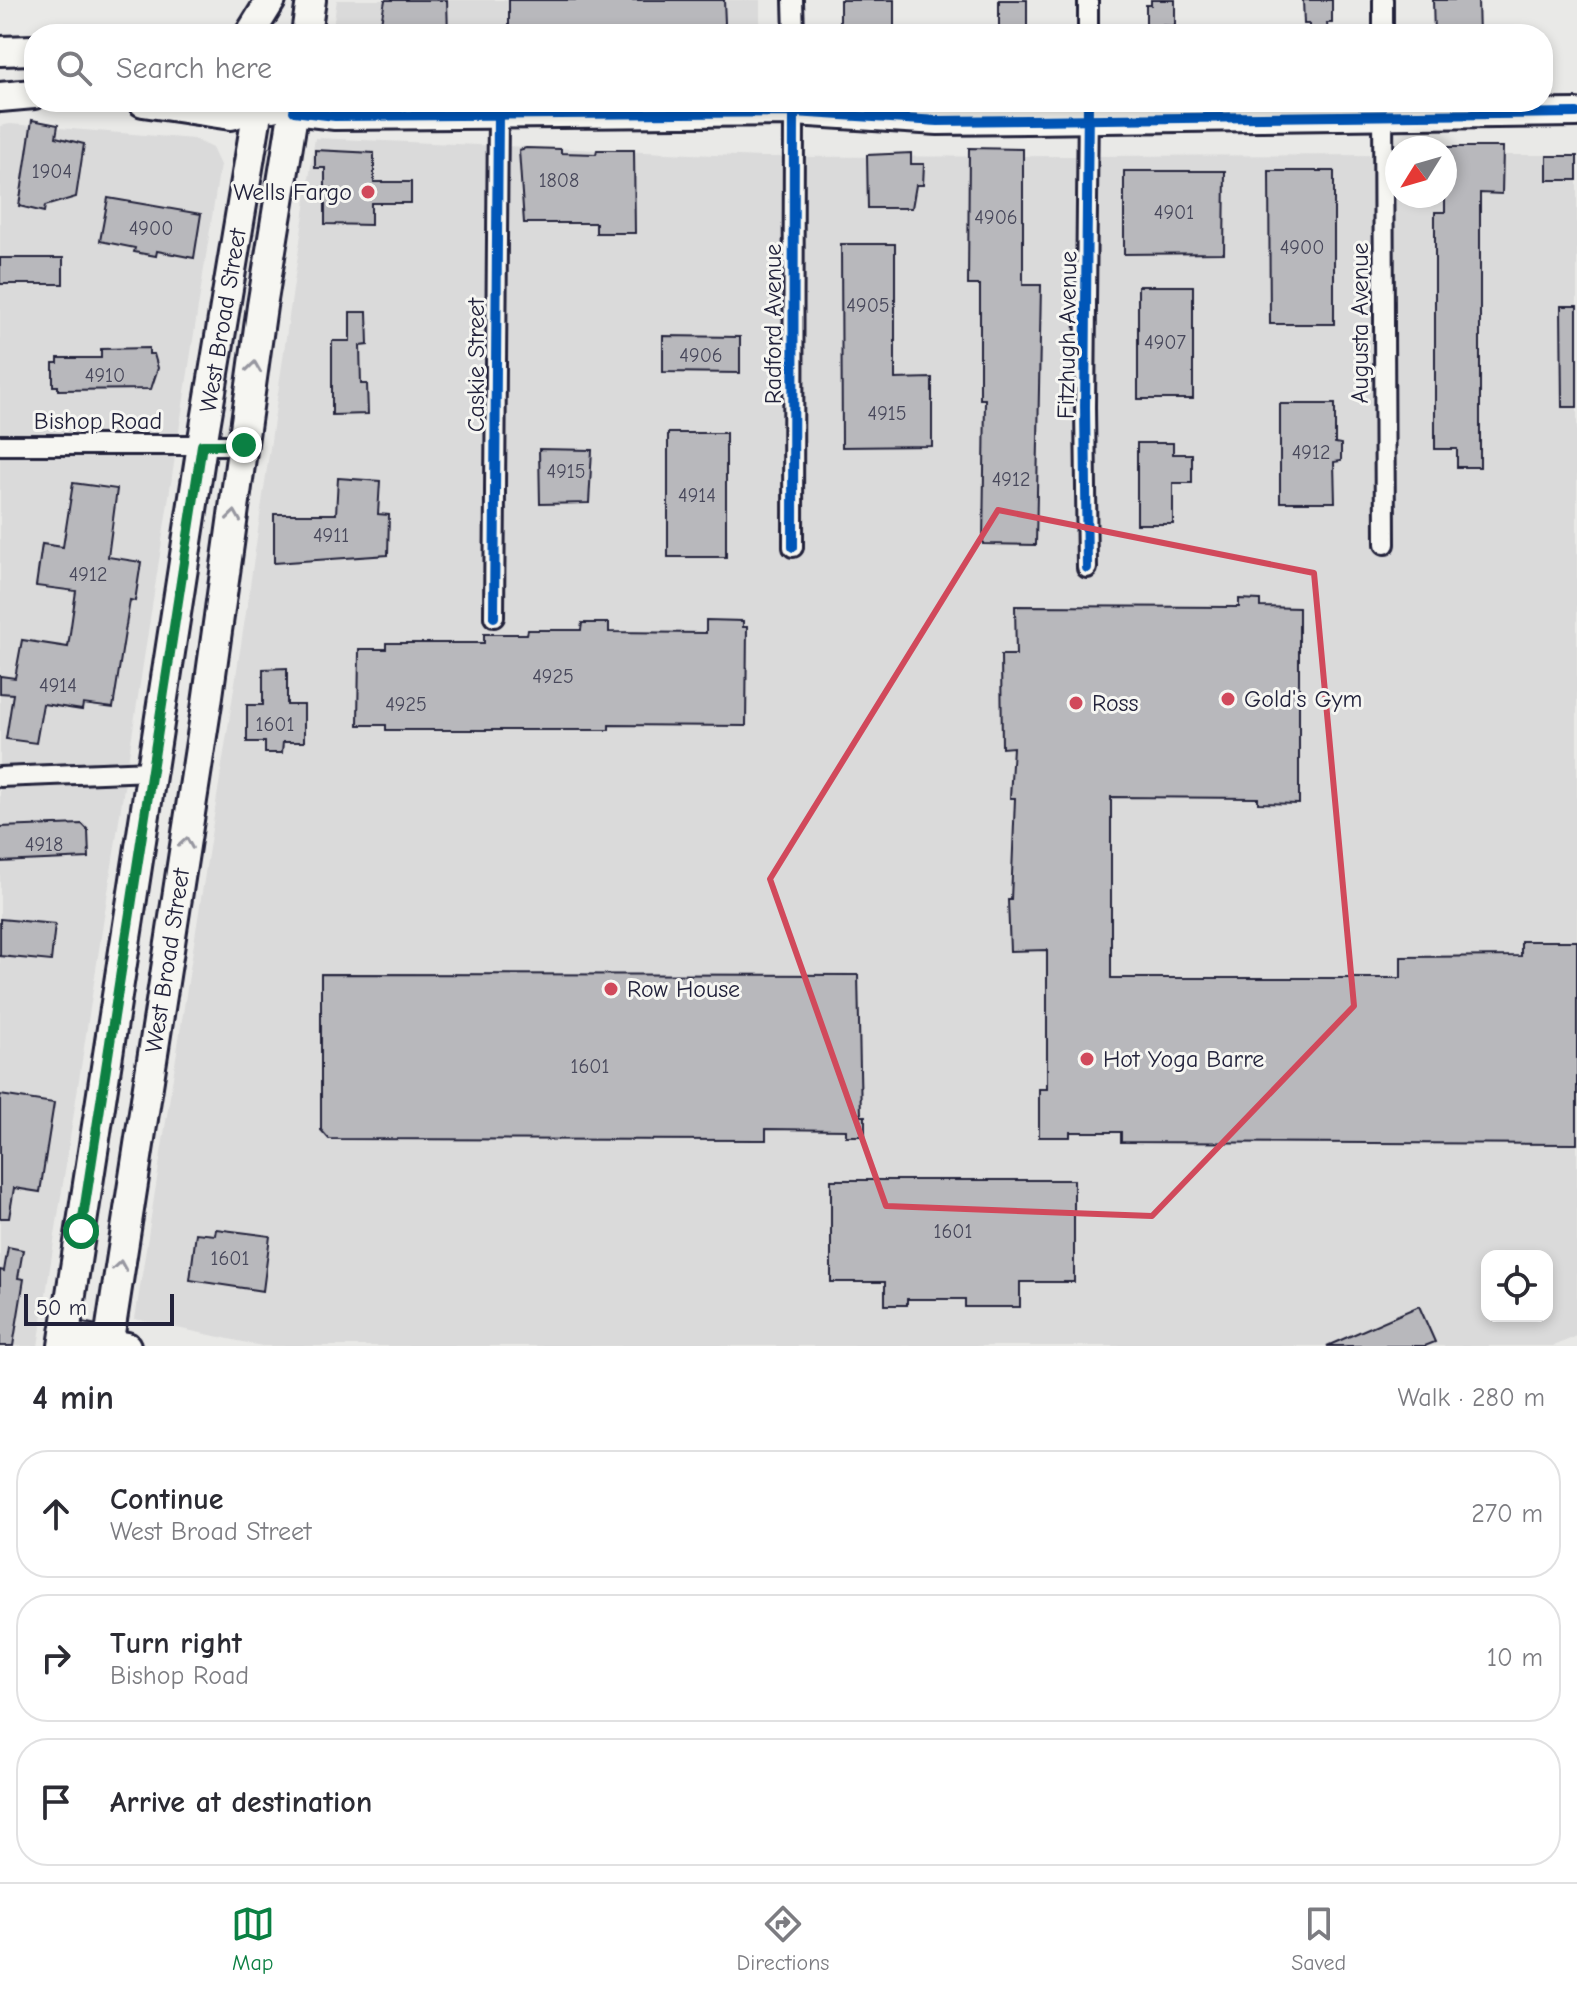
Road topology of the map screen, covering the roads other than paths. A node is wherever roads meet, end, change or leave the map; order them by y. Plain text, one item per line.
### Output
1 (274, 0) edge
2 (311, 0) edge
3 (793, 0) edge
4 (1088, 0) edge
5 (1383, 0) edge
6 (257, 24) edge
7 (271, 24) edge
8 (307, 24) edge
9 (794, 24) edge
10 (1088, 24) edge
11 (1383, 24) edge
12 (24, 50) edge
13 (0, 51) edge
14 (24, 95) edge
15 (0, 97) edge
16 (211, 112) edge
17 (238, 112) edge
18 (257, 112) edge
19 (293, 112) edge
20 (319, 112) edge
21 (547, 112) edge
22 (794, 112) edge
23 (845, 112) edge
24 (1061, 112) edge
25 (1088, 112) edge
26 (1384, 112) edge
27 (1529, 112) edge
28 (498, 113) junction
29 (1577, 113) edge
30 (0, 445) edge
31 (202, 445) junction
32 (244, 445) junction
33 (1385, 544) dead end
34 (793, 547) dead end
35 (1087, 568) dead end
36 (494, 617) dead end
37 (152, 771) junction
38 (0, 777) edge
39 (64, 1340) edge
40 (115, 1345) edge

1 - 6 main road
1 - 7 main road
2 - 8 main road
3 - 9 street
4 - 10 street
5 - 11 street
12 - 13 main road
14 - 15 main road
16 - 17 main road
18 - 31 main road, West Broad Street
32 -> 19 main road, West Broad Street
20 - 28 street
21 - 28 street
22 - 34 street, Radford Avenue
23 - 24 street
25 - 35 street, Fitzhugh Avenue
26 - 33 street, Augusta Avenue
27 - 29 street
28 - 36 street, Caskie Street
30 - 31 street, Bishop Road
31 - 32 street, Bishop Road
31 - 37 main road, West Broad Street
40 -> 32 main road, West Broad Street
37 - 38 street
37 - 39 main road, West Broad Street
39 - 40 street

